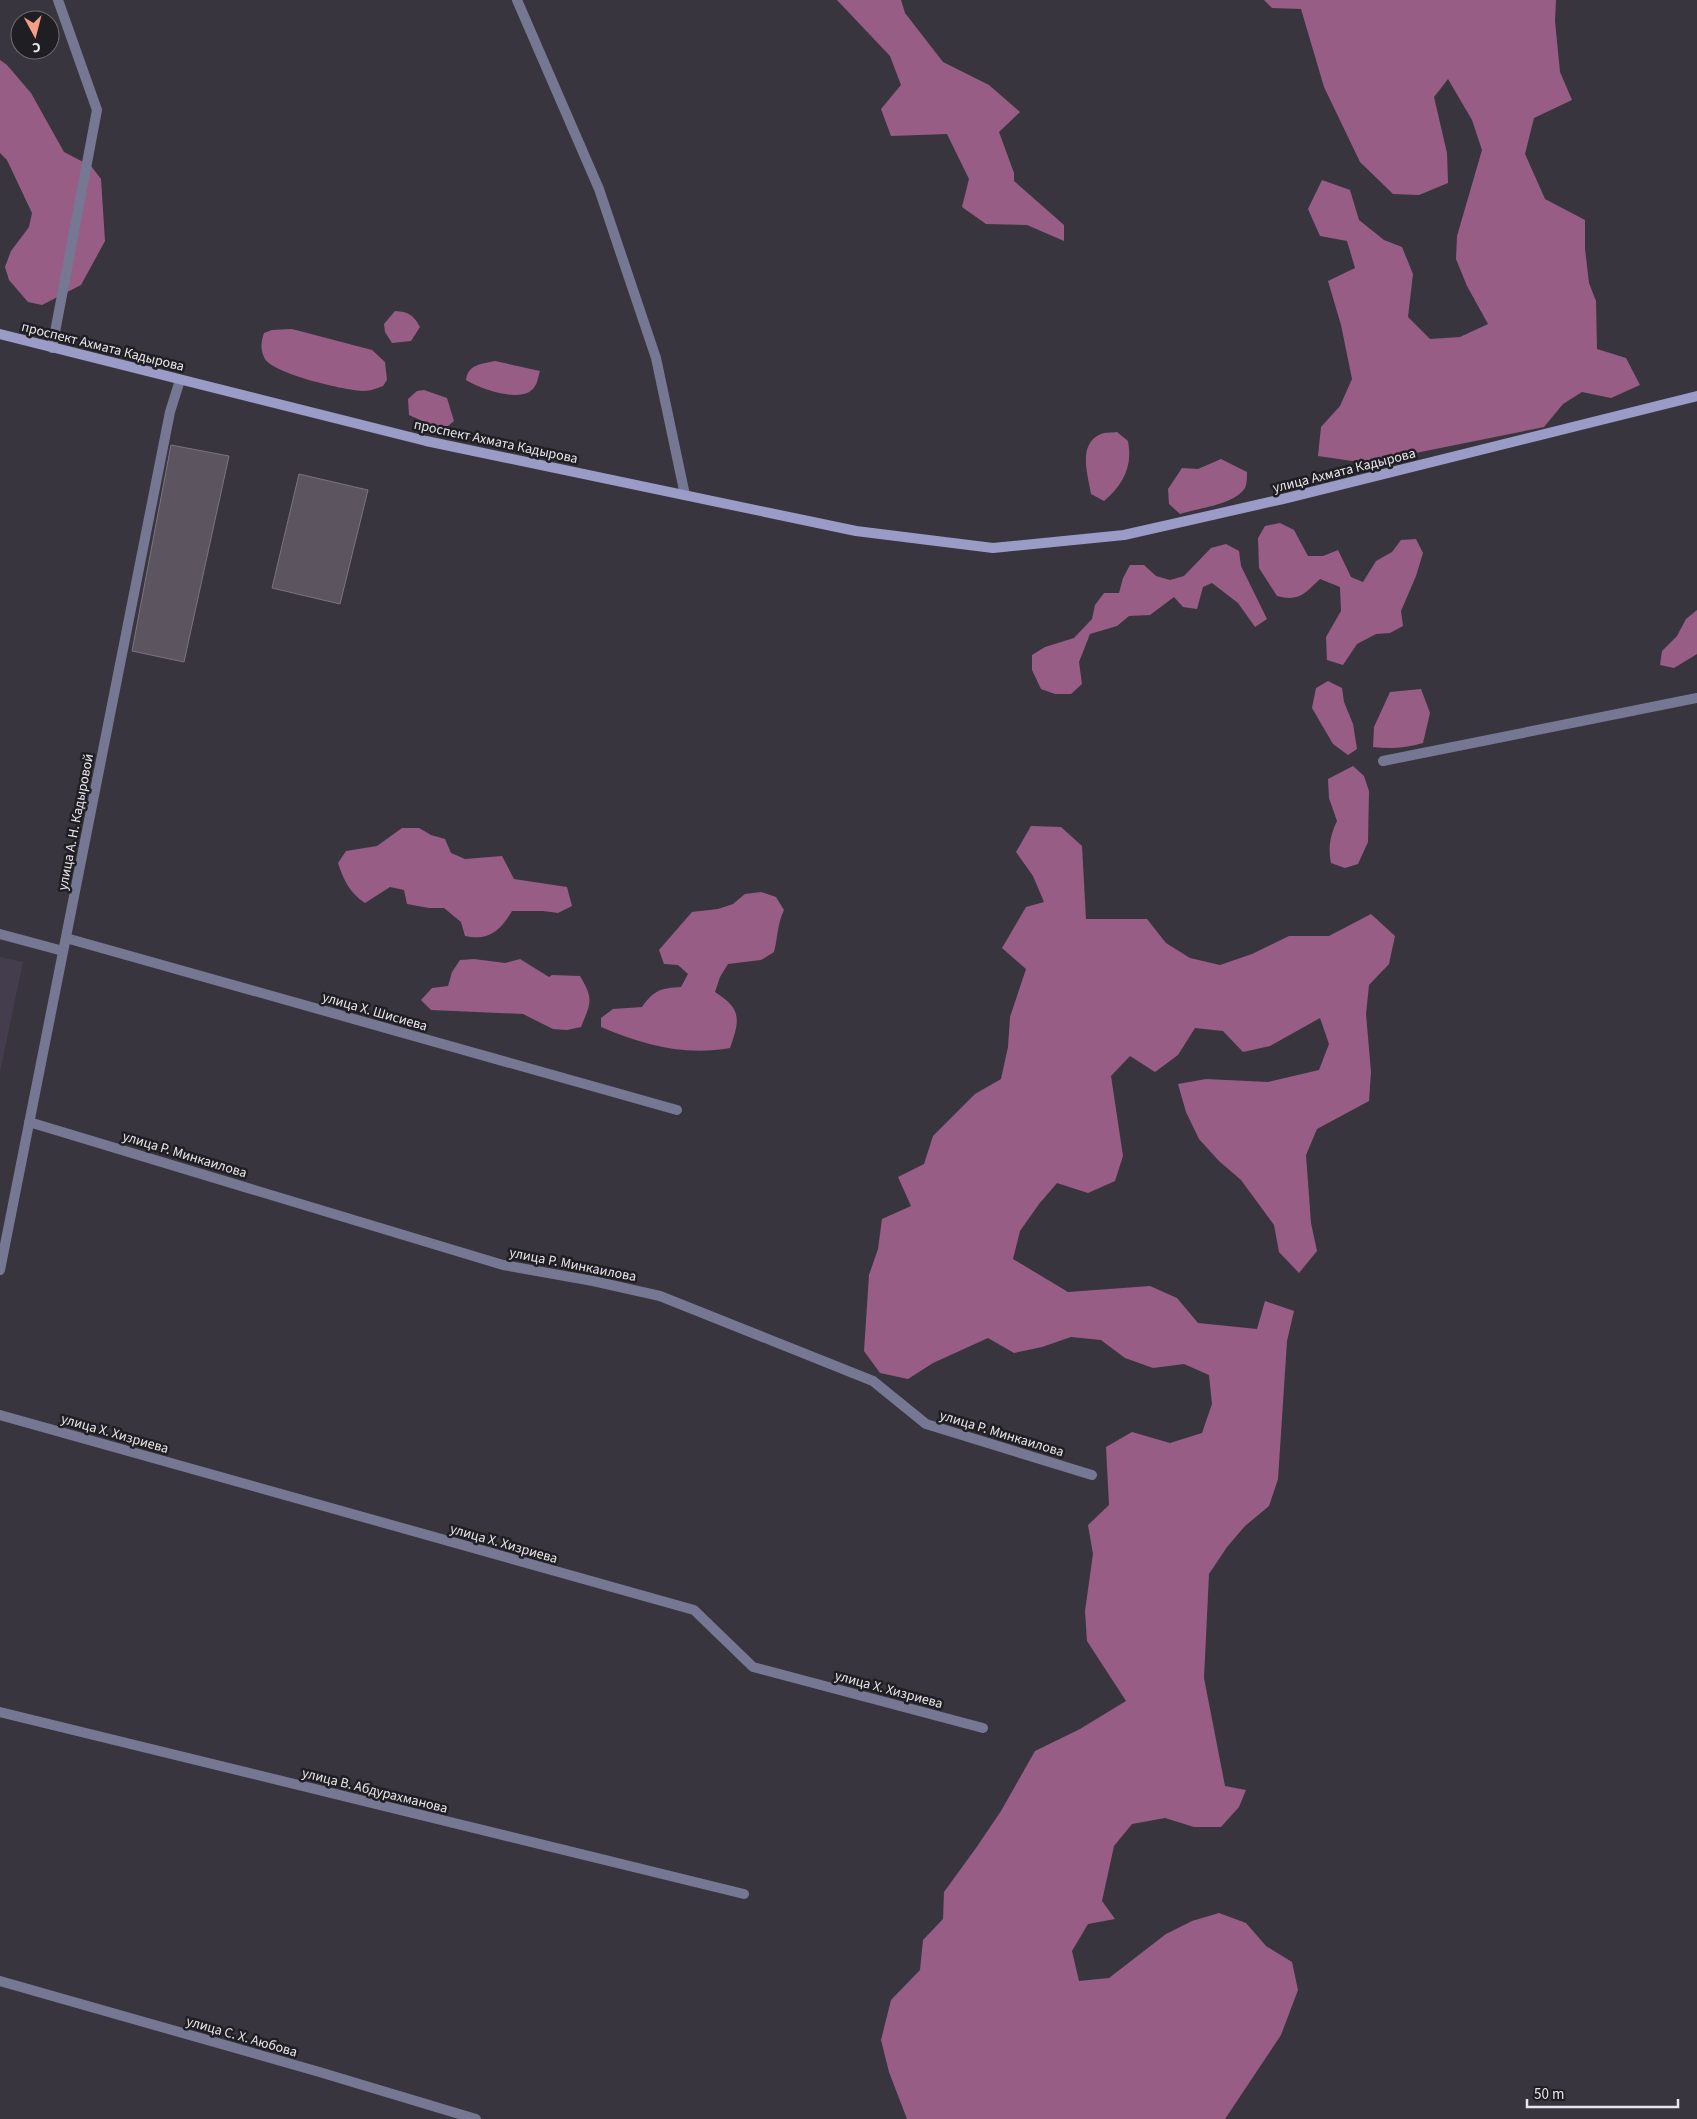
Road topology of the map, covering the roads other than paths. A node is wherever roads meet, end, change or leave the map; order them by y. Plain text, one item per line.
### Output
1 (58, 0) edge
2 (517, 0) edge
3 (0, 334) edge
4 (52, 348) junction
5 (180, 380) junction
6 (1697, 396) edge
7 (685, 495) junction
8 (993, 548) joint
9 (1697, 698) edge
10 (1383, 761) dead end
11 (0, 934) edge
12 (66, 938) junction
13 (64, 951) junction
14 (677, 1110) dead end
15 (29, 1122) junction
16 (0, 1270) edge
17 (0, 1415) edge
18 (1092, 1475) dead end
19 (0, 1712) edge
20 (983, 1728) dead end
21 (744, 1894) dead end
22 (0, 1981) edge
23 (476, 2119) edge

1 - 4 street
2 - 7 street
3 - 4 street, проспект Ахмата Кадырова
4 - 5 street, проспект Ахмата Кадырова
5 - 7 street, проспект Ахмата Кадырова
5 - 12 street, улица А. Н. Кадыровой
6 - 8 street, улица Ахмата Кадырова
7 - 8 street, проспект Ахмата Кадырова
9 - 10 street
11 - 13 street
12 - 13 street, улица А. Н. Кадыровой
12 - 14 street, улица Х. Шисиева
13 - 15 street, улица А. Н. Кадыровой
15 - 16 street, улица А. Н. Кадыровой
15 - 18 street, улица Р. Минкаилова
17 - 20 street, улица Х. Хизриева
19 - 21 street, улица В. Абдурахманова
22 - 23 street, улица С. Х. Аюбова

